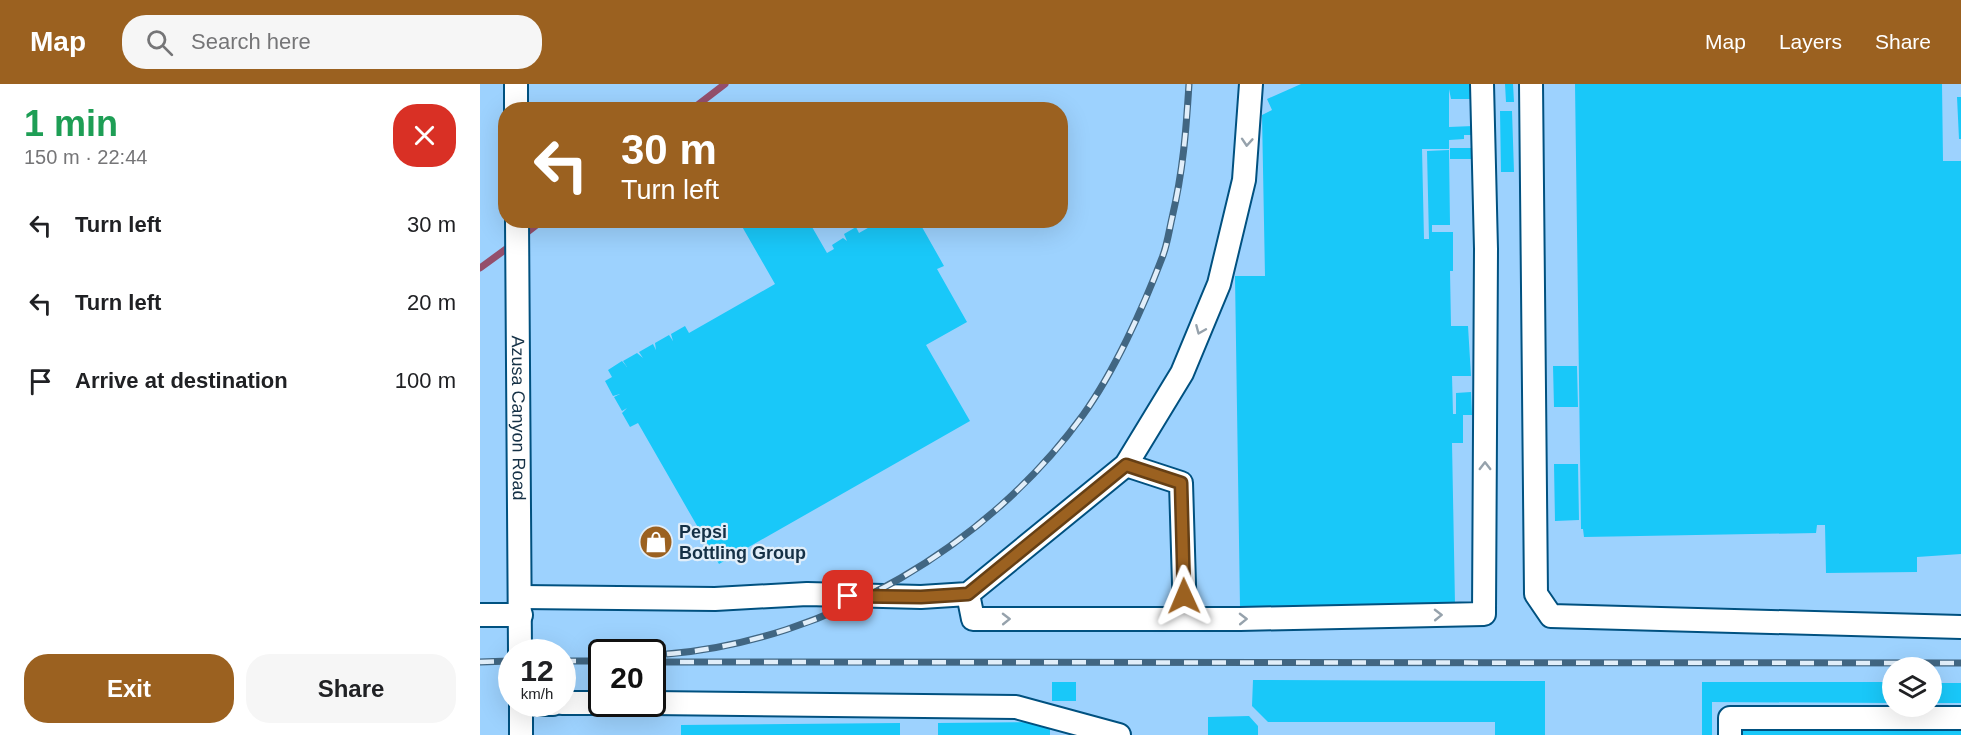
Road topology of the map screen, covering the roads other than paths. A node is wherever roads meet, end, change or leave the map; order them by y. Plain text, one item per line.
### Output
1 (516, 84) edge
2 (1251, 84) edge
3 (1482, 84) edge
4 (1531, 84) edge
5 (516, 102) edge
6 (517, 228) edge
7 (1126, 465) junction
8 (968, 594) junction
9 (520, 606) junction
10 (480, 615) edge
11 (1185, 618) junction
12 (1961, 627) edge
13 (520, 639) edge
14 (666, 703) edge
15 (521, 717) edge
16 (1961, 718) edge
17 (521, 735) edge
18 (1119, 735) edge
19 (1730, 735) edge

1 - 5 street
2 -> 7 street
11 -> 3 street
4 - 12 street
6 - 9 street, Azusa Canyon Road
7 - 8 street
7 - 11 street
8 - 9 street
8 -> 11 street
9 - 10 street
9 - 13 street, Azusa Canyon Road
14 - 18 street
15 - 17 street
16 - 19 street

